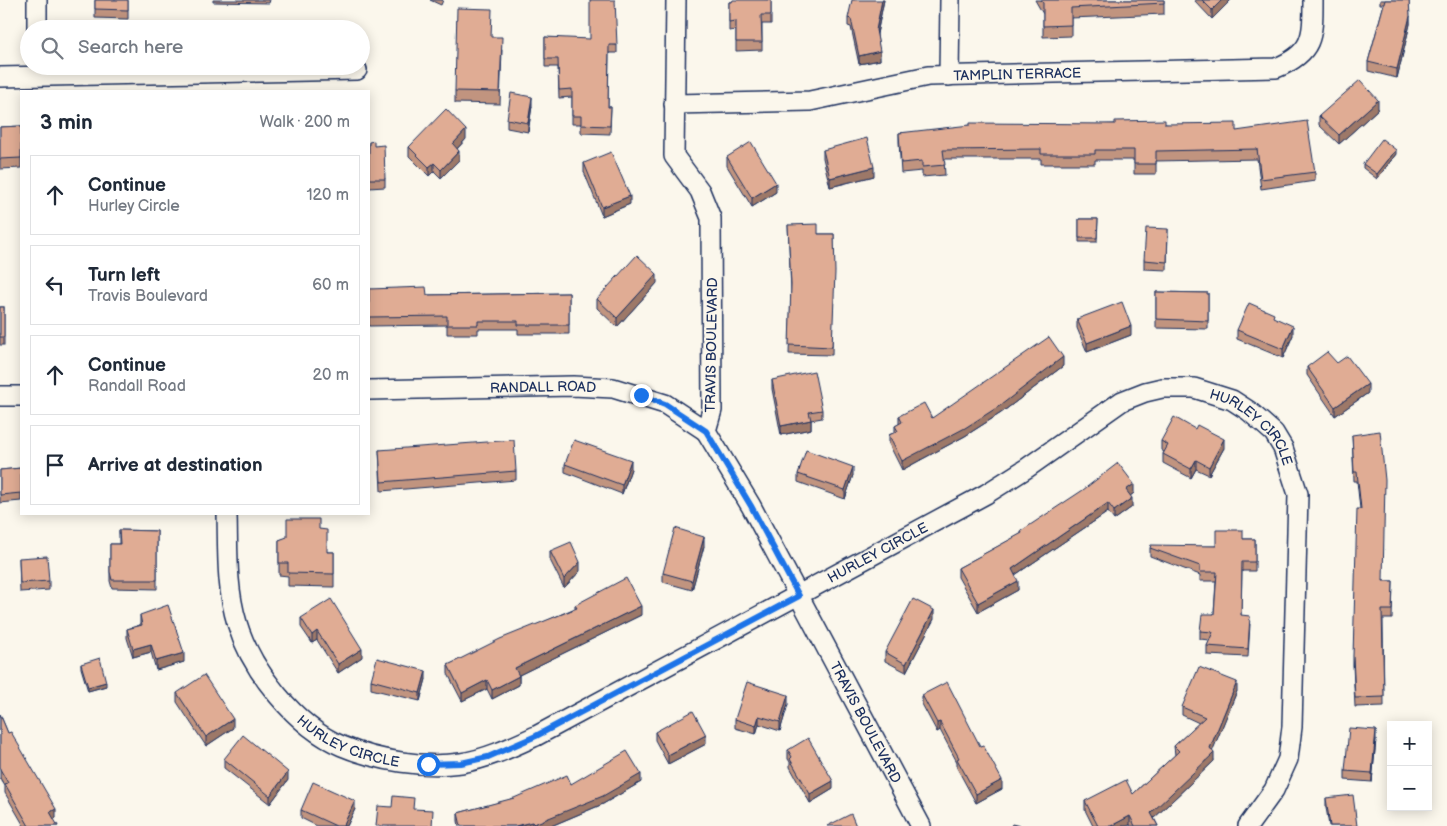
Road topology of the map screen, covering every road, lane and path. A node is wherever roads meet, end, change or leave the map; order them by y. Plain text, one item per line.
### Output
1 (37, 0) edge
2 (676, 0) edge
3 (950, 0) edge
4 (1313, 0) edge
5 (37, 20) edge
6 (20, 74) edge
7 (949, 76) junction
8 (0, 77) edge
9 (674, 104) junction
10 (370, 390) edge
11 (0, 396) edge
12 (20, 396) edge
13 (706, 431) junction
14 (227, 515) edge
15 (799, 596) junction
16 (921, 826) edge
17 (1248, 826) edge

1 - 5 street
2 - 9 street, TRAVIS BOULEVARD
3 - 7 street
4 - 7 street, TAMPLIN TERRACE
6 - 8 street
7 - 9 street, TAMPLIN TERRACE
9 - 13 street, TRAVIS BOULEVARD
10 - 13 street, RANDALL ROAD
11 - 12 street
13 - 15 street, TRAVIS BOULEVARD
14 - 15 street, HURLEY CIRCLE
15 - 16 street, TRAVIS BOULEVARD
15 - 17 street, HURLEY CIRCLE

